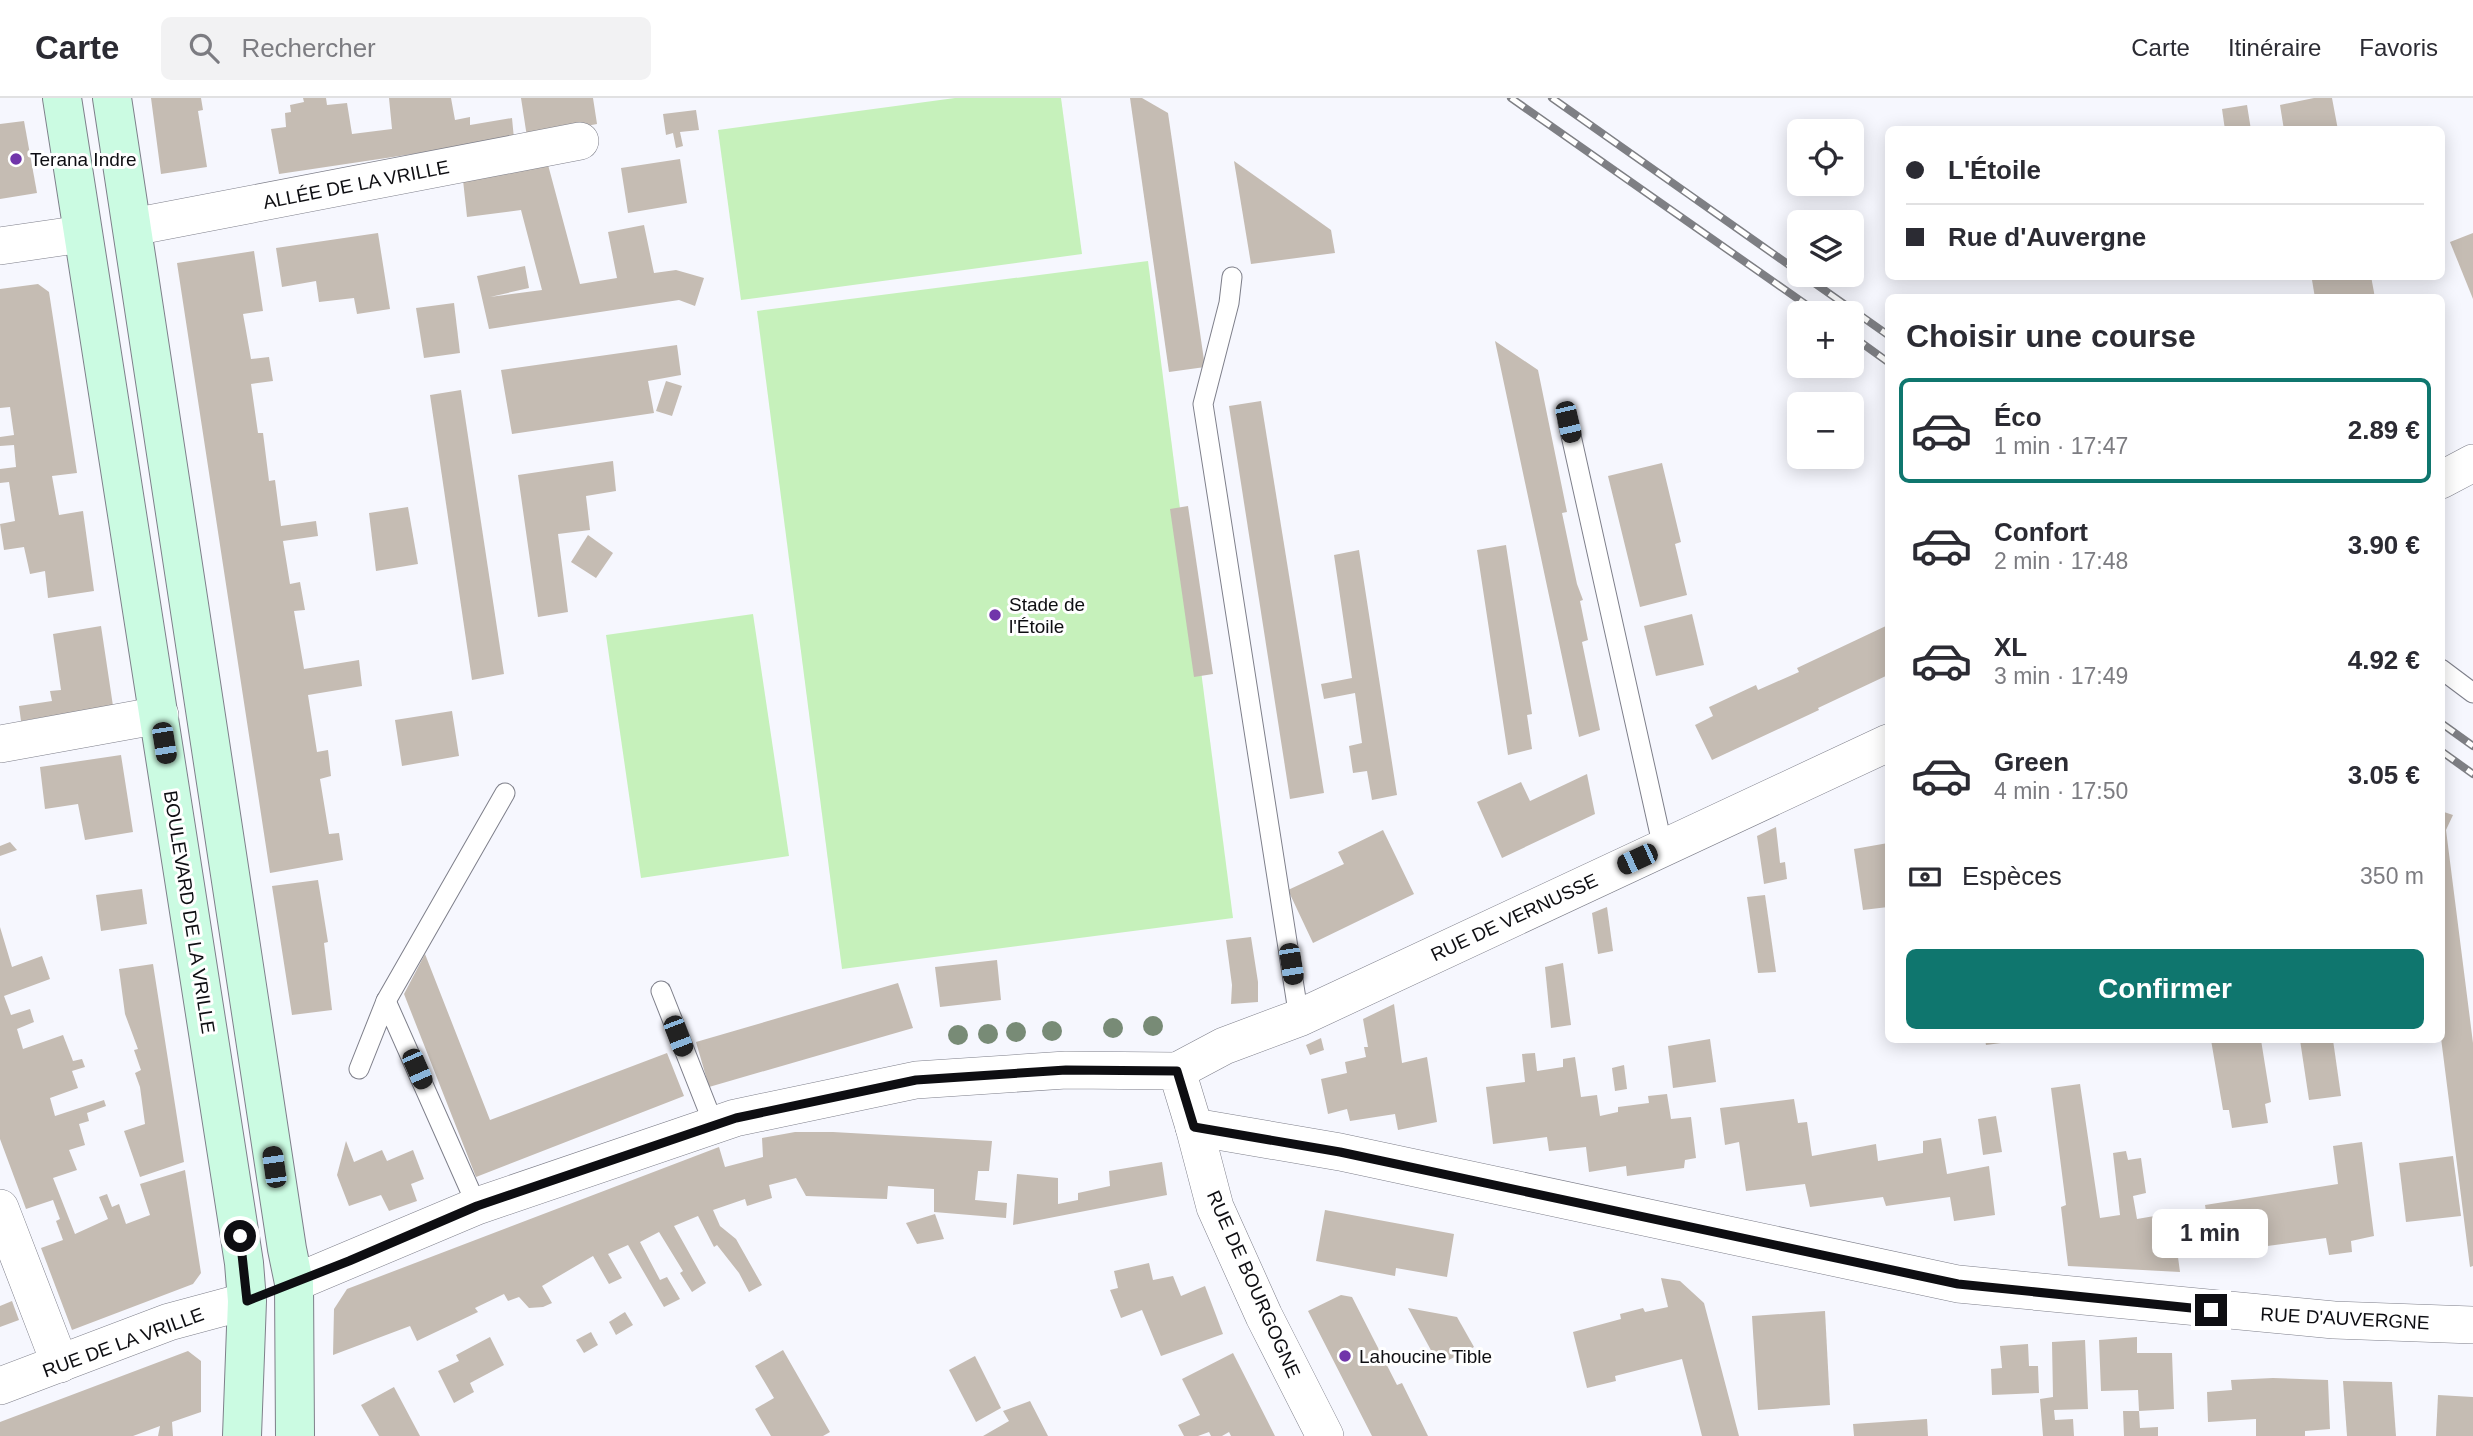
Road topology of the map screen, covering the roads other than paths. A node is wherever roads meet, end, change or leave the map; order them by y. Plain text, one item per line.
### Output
1 (62, 98) edge
2 (112, 98) edge
3 (580, 141) dead end
4 (132, 227) junction
5 (82, 234) junction
6 (0, 246) edge
7 (1232, 277) dead end
8 (1568, 422) dead end
9 (2473, 463) edge
10 (2445, 478) edge
11 (2445, 672) edge
12 (2473, 693) edge
13 (160, 715) junction
14 (0, 744) edge
15 (1885, 744) edge
16 (505, 793) dead end
17 (1663, 848) junction
18 (661, 991) dead end
19 (386, 1001) junction
20 (1299, 1017) junction
21 (359, 1069) dead end
22 (1177, 1071) junction
23 (714, 1125) junction
24 (1194, 1127) junction
25 (477, 1206) junction
26 (0, 1208) edge
27 (294, 1283) junction
28 (247, 1301) junction
29 (2473, 1325) edge
30 (60, 1364) junction
31 (0, 1386) edge
32 (242, 1436) edge
33 (295, 1436) edge
34 (1325, 1436) edge

1 - 5 main road, BOULEVARD DE LA VRILLE
2 - 4 main road
3 - 4 street, ALLÉE DE LA VRILLE
4 - 5 main road
4 - 27 main road
5 - 6 street
5 - 13 main road, BOULEVARD DE LA VRILLE
7 - 20 lane
8 - 17 lane
9 - 10 street
11 - 12 lane
13 - 14 street
13 - 28 main road, BOULEVARD DE LA VRILLE
15 - 17 street, RUE DE VERNUSSE
16 - 19 lane
17 - 20 street, RUE DE VERNUSSE
18 - 23 lane
19 - 21 lane
19 - 25 lane
20 - 22 street, RUE DE VERNUSSE
22 - 23 street
22 - 24 street
23 - 25 street
24 - 29 street, RUE D'AUVERGNE
24 - 34 street, RUE DE BOURGOGNE
25 - 27 street
26 - 30 street
27 - 28 main road
27 - 33 main road
28 - 30 street, RUE DE LA VRILLE
28 - 32 main road, BOULEVARD DE LA VRILLE
30 - 31 street, RUE DE LA VRILLE

